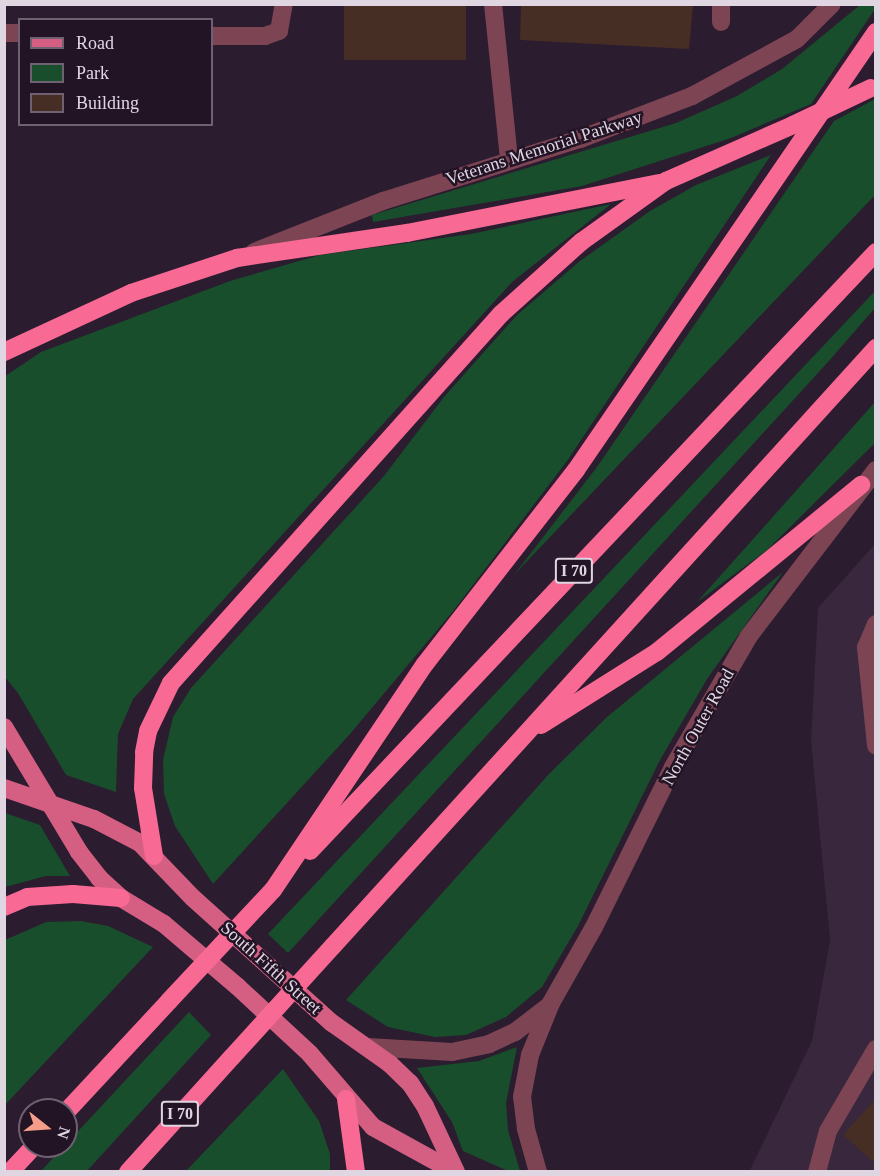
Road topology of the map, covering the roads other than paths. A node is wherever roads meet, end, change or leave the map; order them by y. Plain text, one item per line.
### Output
1 (284, 4) edge
2 (493, 4) edge
3 (832, 4) edge
4 (876, 32) edge
5 (213, 36) edge
6 (873, 87) edge
7 (509, 158) junction
8 (666, 181) junction
9 (876, 252) edge
10 (237, 258) junction
11 (876, 348) edge
12 (4, 352) edge
13 (876, 470) edge
14 (861, 485) junction
15 (876, 624) edge
16 (872, 676) edge
17 (4, 728) edge
18 (522, 738) junction
19 (876, 745) edge
20 (4, 788) edge
21 (50, 805) junction
22 (154, 856) junction
23 (273, 890) junction
24 (121, 898) junction
25 (4, 907) edge
26 (551, 1004) junction
27 (368, 1047) junction
28 (876, 1049) edge
29 (78, 1099) edge
30 (346, 1099) junction
31 (23, 1158) edge
32 (10, 1172) edge
33 (128, 1172) edge
34 (356, 1172) edge
35 (455, 1172) edge
36 (538, 1172) edge
37 (817, 1172) edge

1 - 5 street
2 - 7 street
3 - 7 street, Veterans Memorial Parkway
4 - 23 highway
6 - 8 highway, bridge
7 - 10 street, Veterans Memorial Parkway
8 - 10 highway
8 - 22 highway
9 - 23 highway, I 70
10 - 12 highway
11 - 18 highway, I 70
13 - 14 street, North Outer Road
14 - 18 highway
14 - 26 street, North Outer Road
15 - 16 street
16 - 19 street
17 - 21 main road, South Fifth Street
18 - 33 highway, I 70, bridge
20 - 21 main road, South Fifth Street
21 - 22 main road, South Fifth Street
21 - 24 main road, South Fifth Street
22 - 27 main road, South Fifth Street
23 - 29 highway, I 70, bridge
24 - 25 highway
24 - 30 main road, South Fifth Street
26 - 27 street
26 - 36 street, North Outer Road
27 - 35 main road, South Fifth Street
28 - 37 street
30 - 34 highway
30 - 35 main road, South Fifth Street
31 - 32 highway

